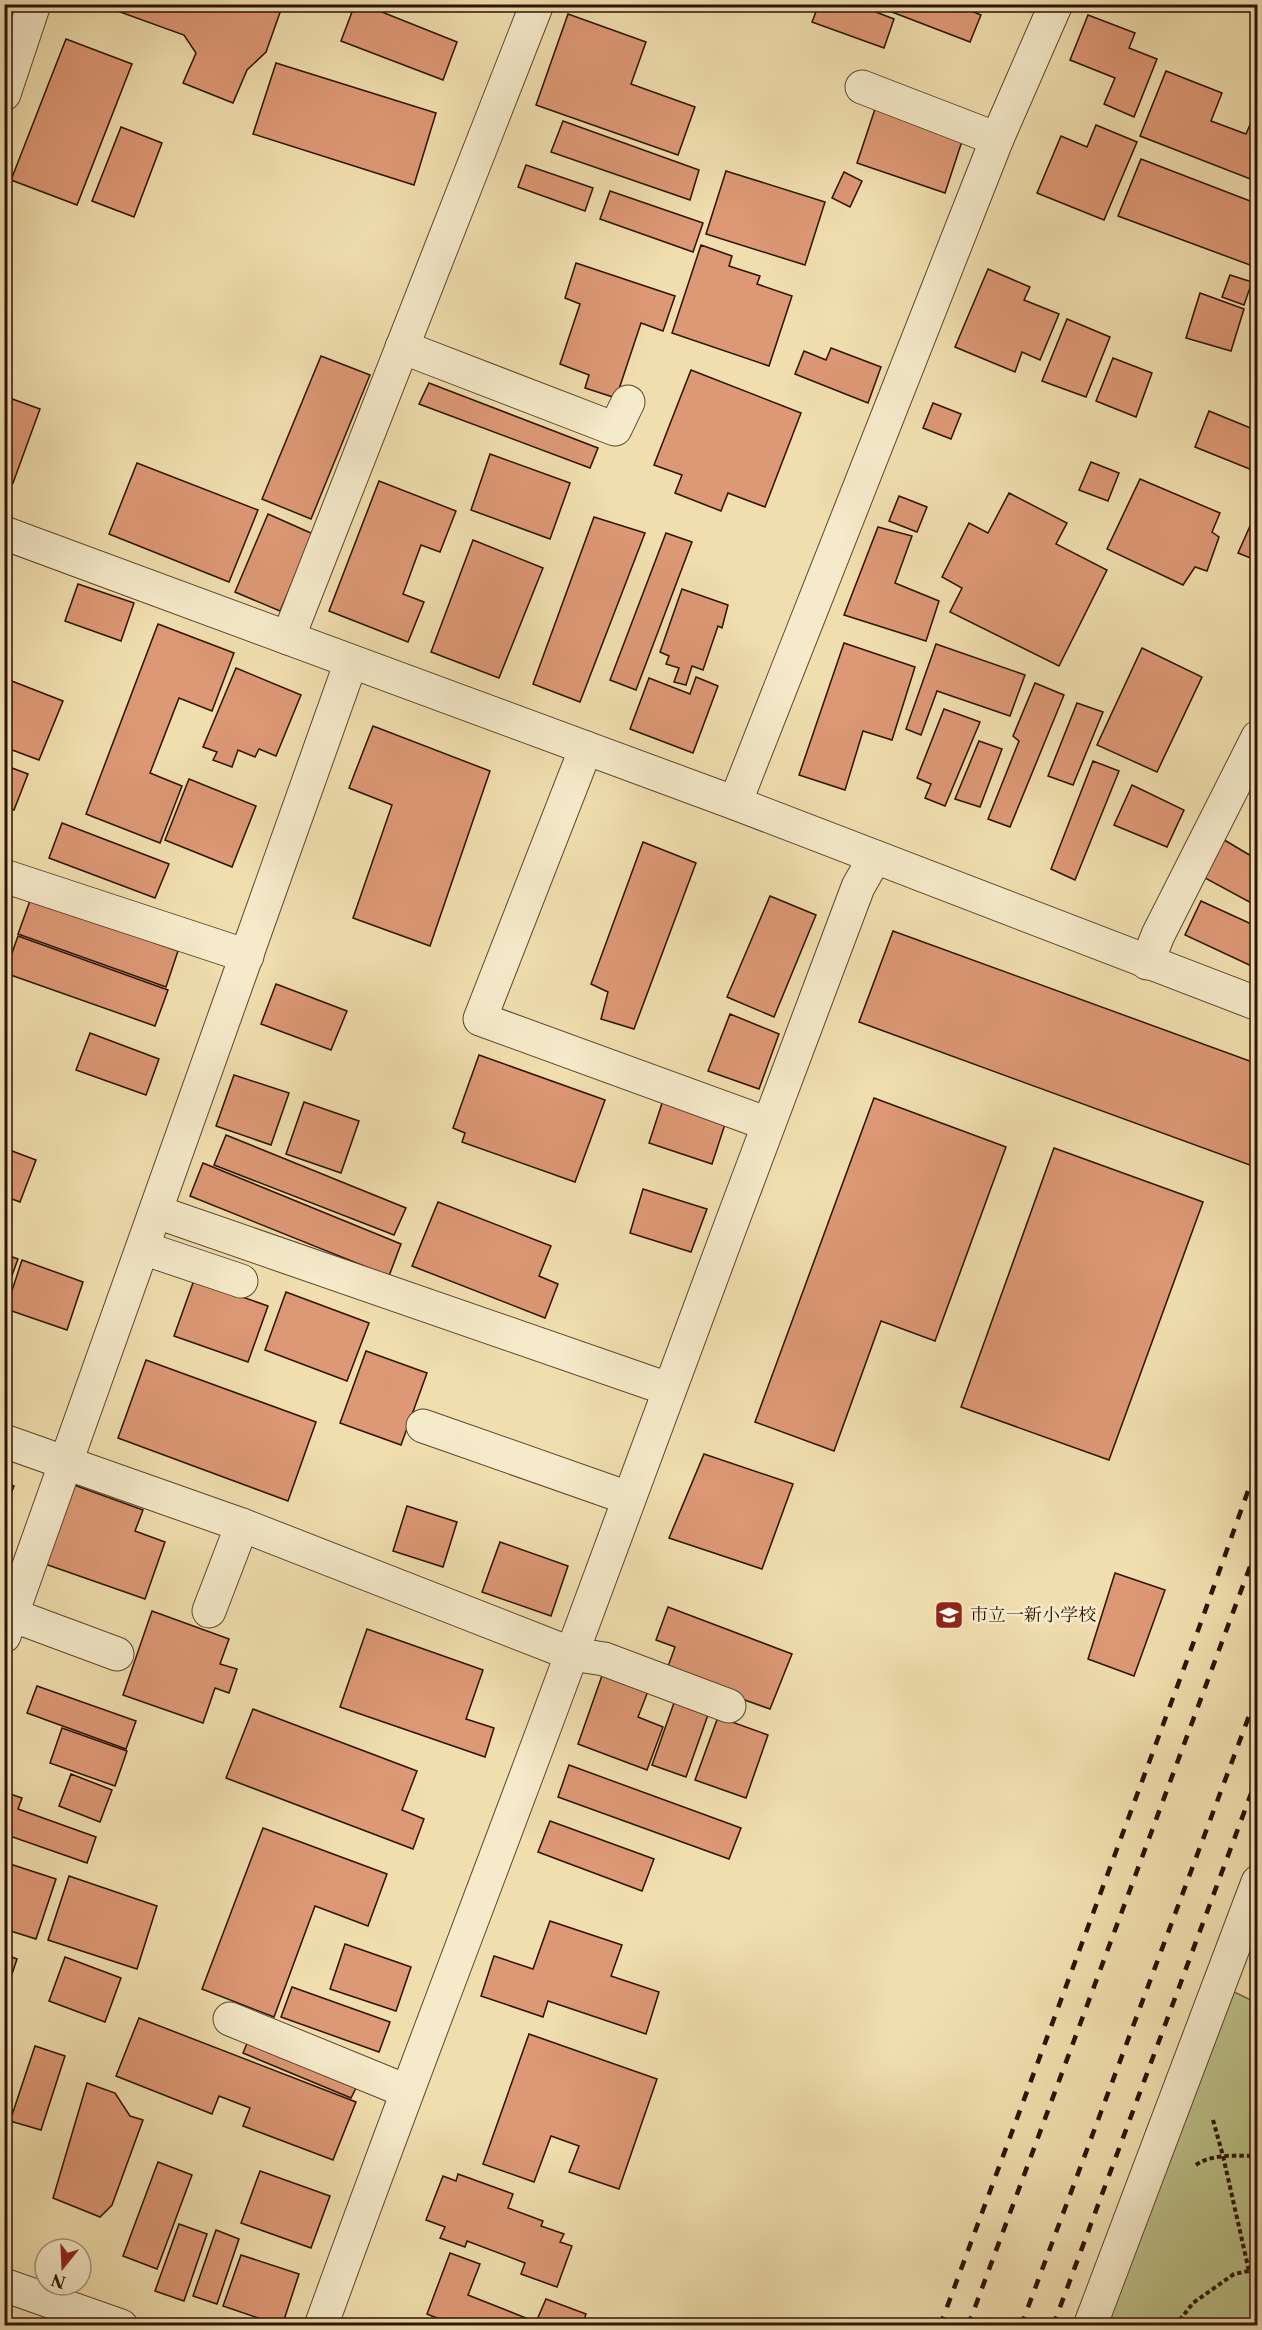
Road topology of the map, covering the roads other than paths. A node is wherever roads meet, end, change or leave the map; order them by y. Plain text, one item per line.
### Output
1 (34, 4) edge
2 (537, 4) edge
3 (1056, 4) edge
4 (862, 87) dead end
5 (4, 94) edge
6 (997, 139) junction
7 (402, 347) junction
8 (628, 402) dead end
9 (4, 533) edge
10 (288, 638) junction
11 (351, 662) junction
12 (1257, 737) edge
13 (586, 748) junction
14 (735, 803) junction
15 (875, 857) junction
16 (4, 876) edge
17 (247, 956) junction
18 (1147, 963) junction
19 (1257, 1004) edge
20 (768, 1124) junction
21 (157, 1212) junction
22 (143, 1248) junction
23 (241, 1281) dead end
24 (668, 1389) junction
25 (423, 1426) dead end
26 (4, 1441) edge
27 (68, 1464) junction
28 (628, 1498) junction
29 (242, 1526) junction
30 (209, 1611) dead end
31 (8, 1626) edge
32 (117, 1654) dead end
33 (572, 1654) junction
34 (729, 1706) dead end
35 (1257, 1882) edge
36 (230, 2019) dead end
37 (406, 2091) junction
38 (4, 2285) edge
39 (109, 2324) edge
40 (321, 2325) edge
41 (1089, 2325) edge

1 - 5 street
2 - 7 street
3 - 6 street
4 - 6 street
6 - 14 street
7 - 8 street
7 - 10 street
9 - 10 street
10 - 11 street
11 - 13 street
11 - 17 street
12 - 18 street
13 - 14 street
13 - 20 street
14 - 15 street
15 - 18 street
15 - 20 street
16 - 17 street
17 - 21 street
18 - 19 street
20 - 24 street
21 - 22 street
21 - 24 street
22 - 23 street
22 - 27 street
24 - 28 street
25 - 28 street
26 - 27 street
27 - 29 street
27 - 31 street
28 - 33 street
29 - 30 street
29 - 33 street
31 - 32 street
33 - 34 street
33 - 37 street
35 - 41 street
36 - 37 street
37 - 40 street
38 - 39 street

